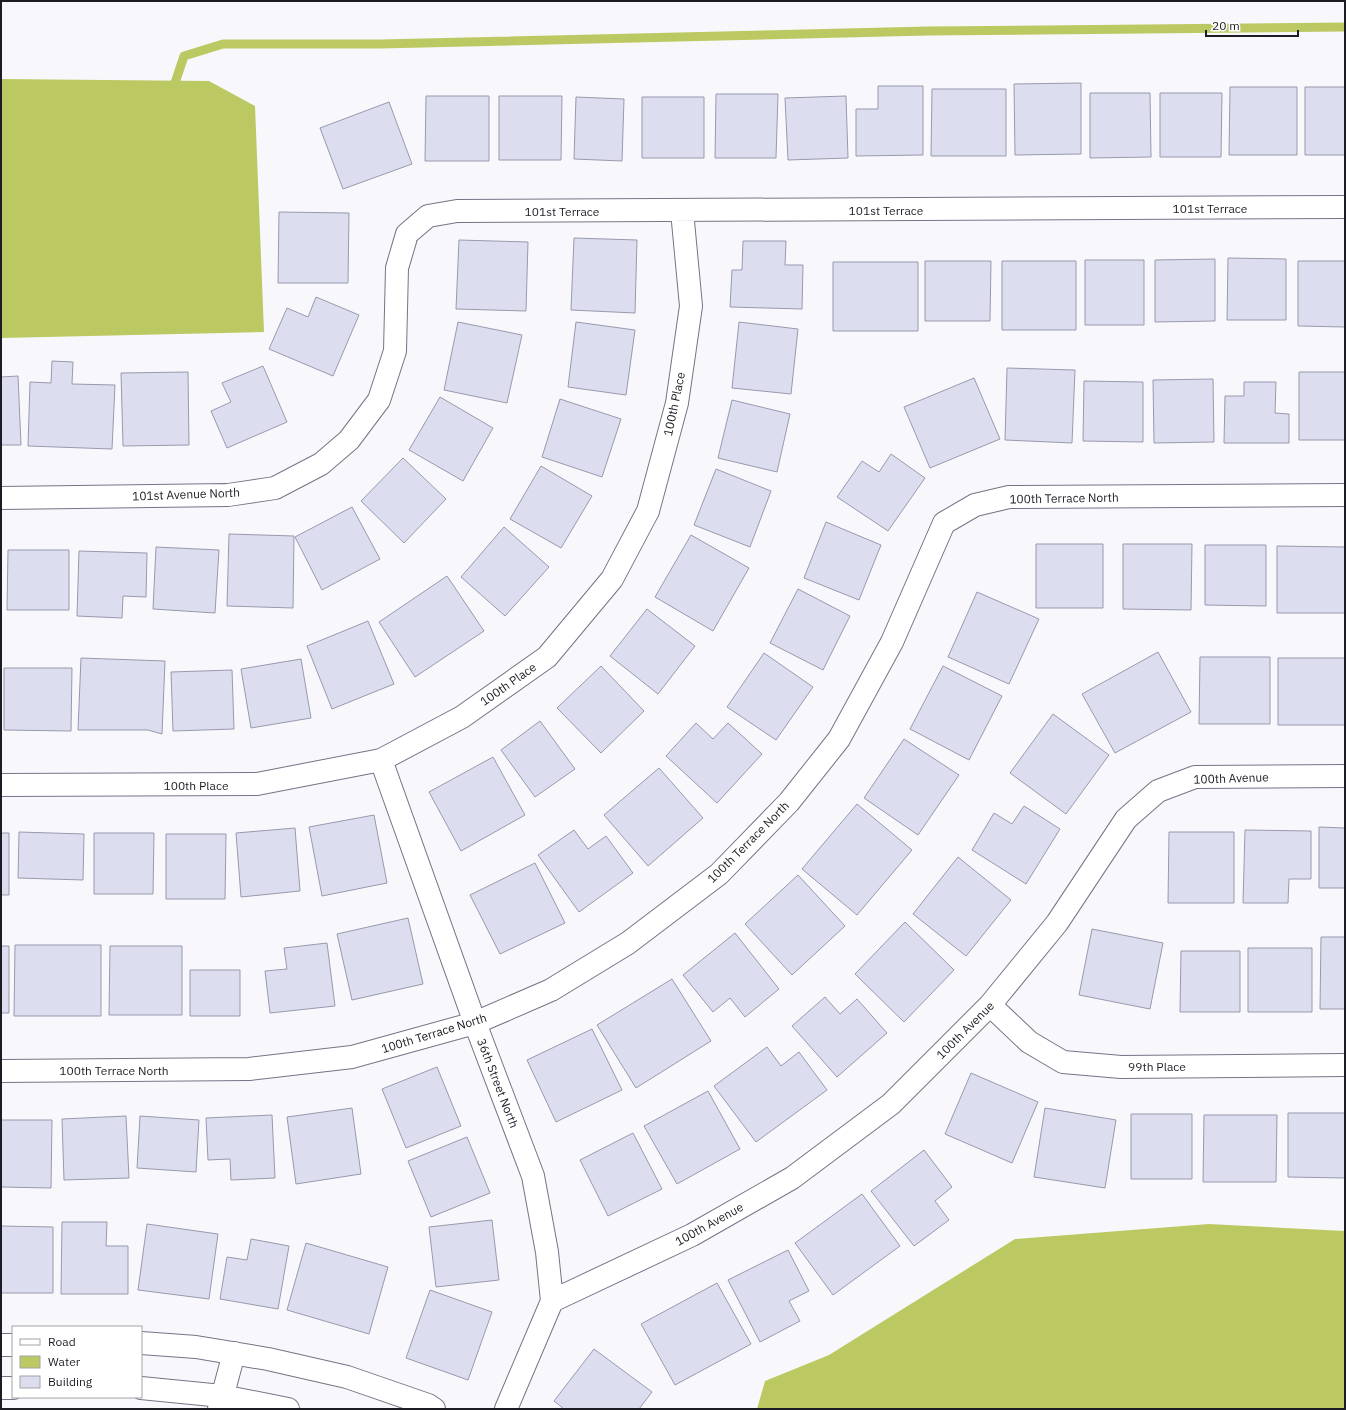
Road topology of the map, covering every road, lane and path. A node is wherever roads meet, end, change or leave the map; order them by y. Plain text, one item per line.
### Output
1 (1345, 207) edge
2 (682, 211) junction
3 (428, 216) joint
4 (1345, 495) edge
5 (1, 498) edge
6 (381, 760) junction
7 (1345, 776) edge
8 (1, 785) edge
9 (990, 1005) junction
10 (475, 1023) junction
11 (1345, 1065) edge
12 (1, 1071) edge
13 (552, 1301) junction
14 (142, 1343) edge
15 (1, 1345) edge
16 (12, 1345) edge
17 (234, 1353) junction
18 (1, 1388) edge
19 (12, 1388) edge
20 (142, 1388) edge
21 (221, 1402) edge
22 (288, 1409) edge
23 (434, 1409) edge
24 (506, 1409) edge

1 - 2 street, 101st Terrace
2 - 3 street, 101st Terrace
2 - 6 street, 100th Place
3 - 5 street, 101st Avenue North
4 - 10 street, 100th Terrace North
6 - 8 street, 100th Place
6 - 10 street, 36th Street North
7 - 9 street, 100th Avenue
9 - 11 street, 99th Place
9 - 13 street, 100th Avenue
10 - 12 street, 100th Terrace North
10 - 13 street, 36th Street North
13 - 24 street
14 - 17 street
15 - 16 street
17 - 21 street
17 - 23 street
18 - 19 street
20 - 21 street
21 - 22 street

